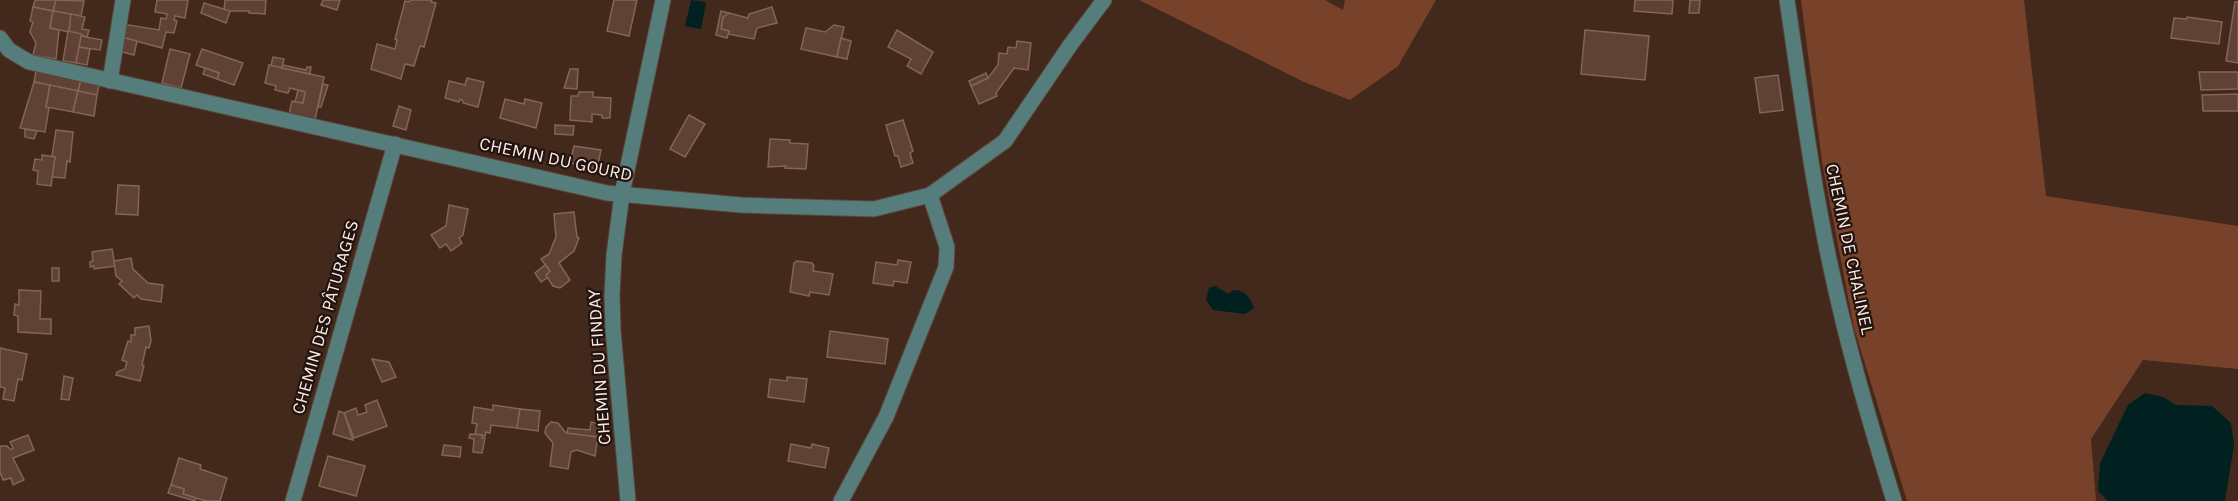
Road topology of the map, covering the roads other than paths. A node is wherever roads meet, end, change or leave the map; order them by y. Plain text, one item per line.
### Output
1 (123, 0) edge
2 (663, 0) edge
3 (1104, 0) edge
4 (1787, 0) edge
5 (0, 38) edge
6 (110, 81) junction
7 (395, 144) junction
8 (622, 194) junction
9 (930, 195) junction
10 (293, 501) edge
11 (628, 501) edge
12 (841, 501) edge
13 (1894, 501) edge

1 - 6 street
2 - 8 street, CHEMIN DU FINDAY
3 - 9 street, CHEMIN DU GOURD
4 - 13 street, CHEMIN DE CHALINEL
5 - 6 street, CHEMIN DU GOURD
6 - 7 street, CHEMIN DU GOURD
7 - 8 street, CHEMIN DU GOURD
7 - 10 street, CHEMIN DES PÂTURAGES
8 - 9 street, CHEMIN DU GOURD
8 - 11 street, CHEMIN DU FINDAY
9 - 12 street

